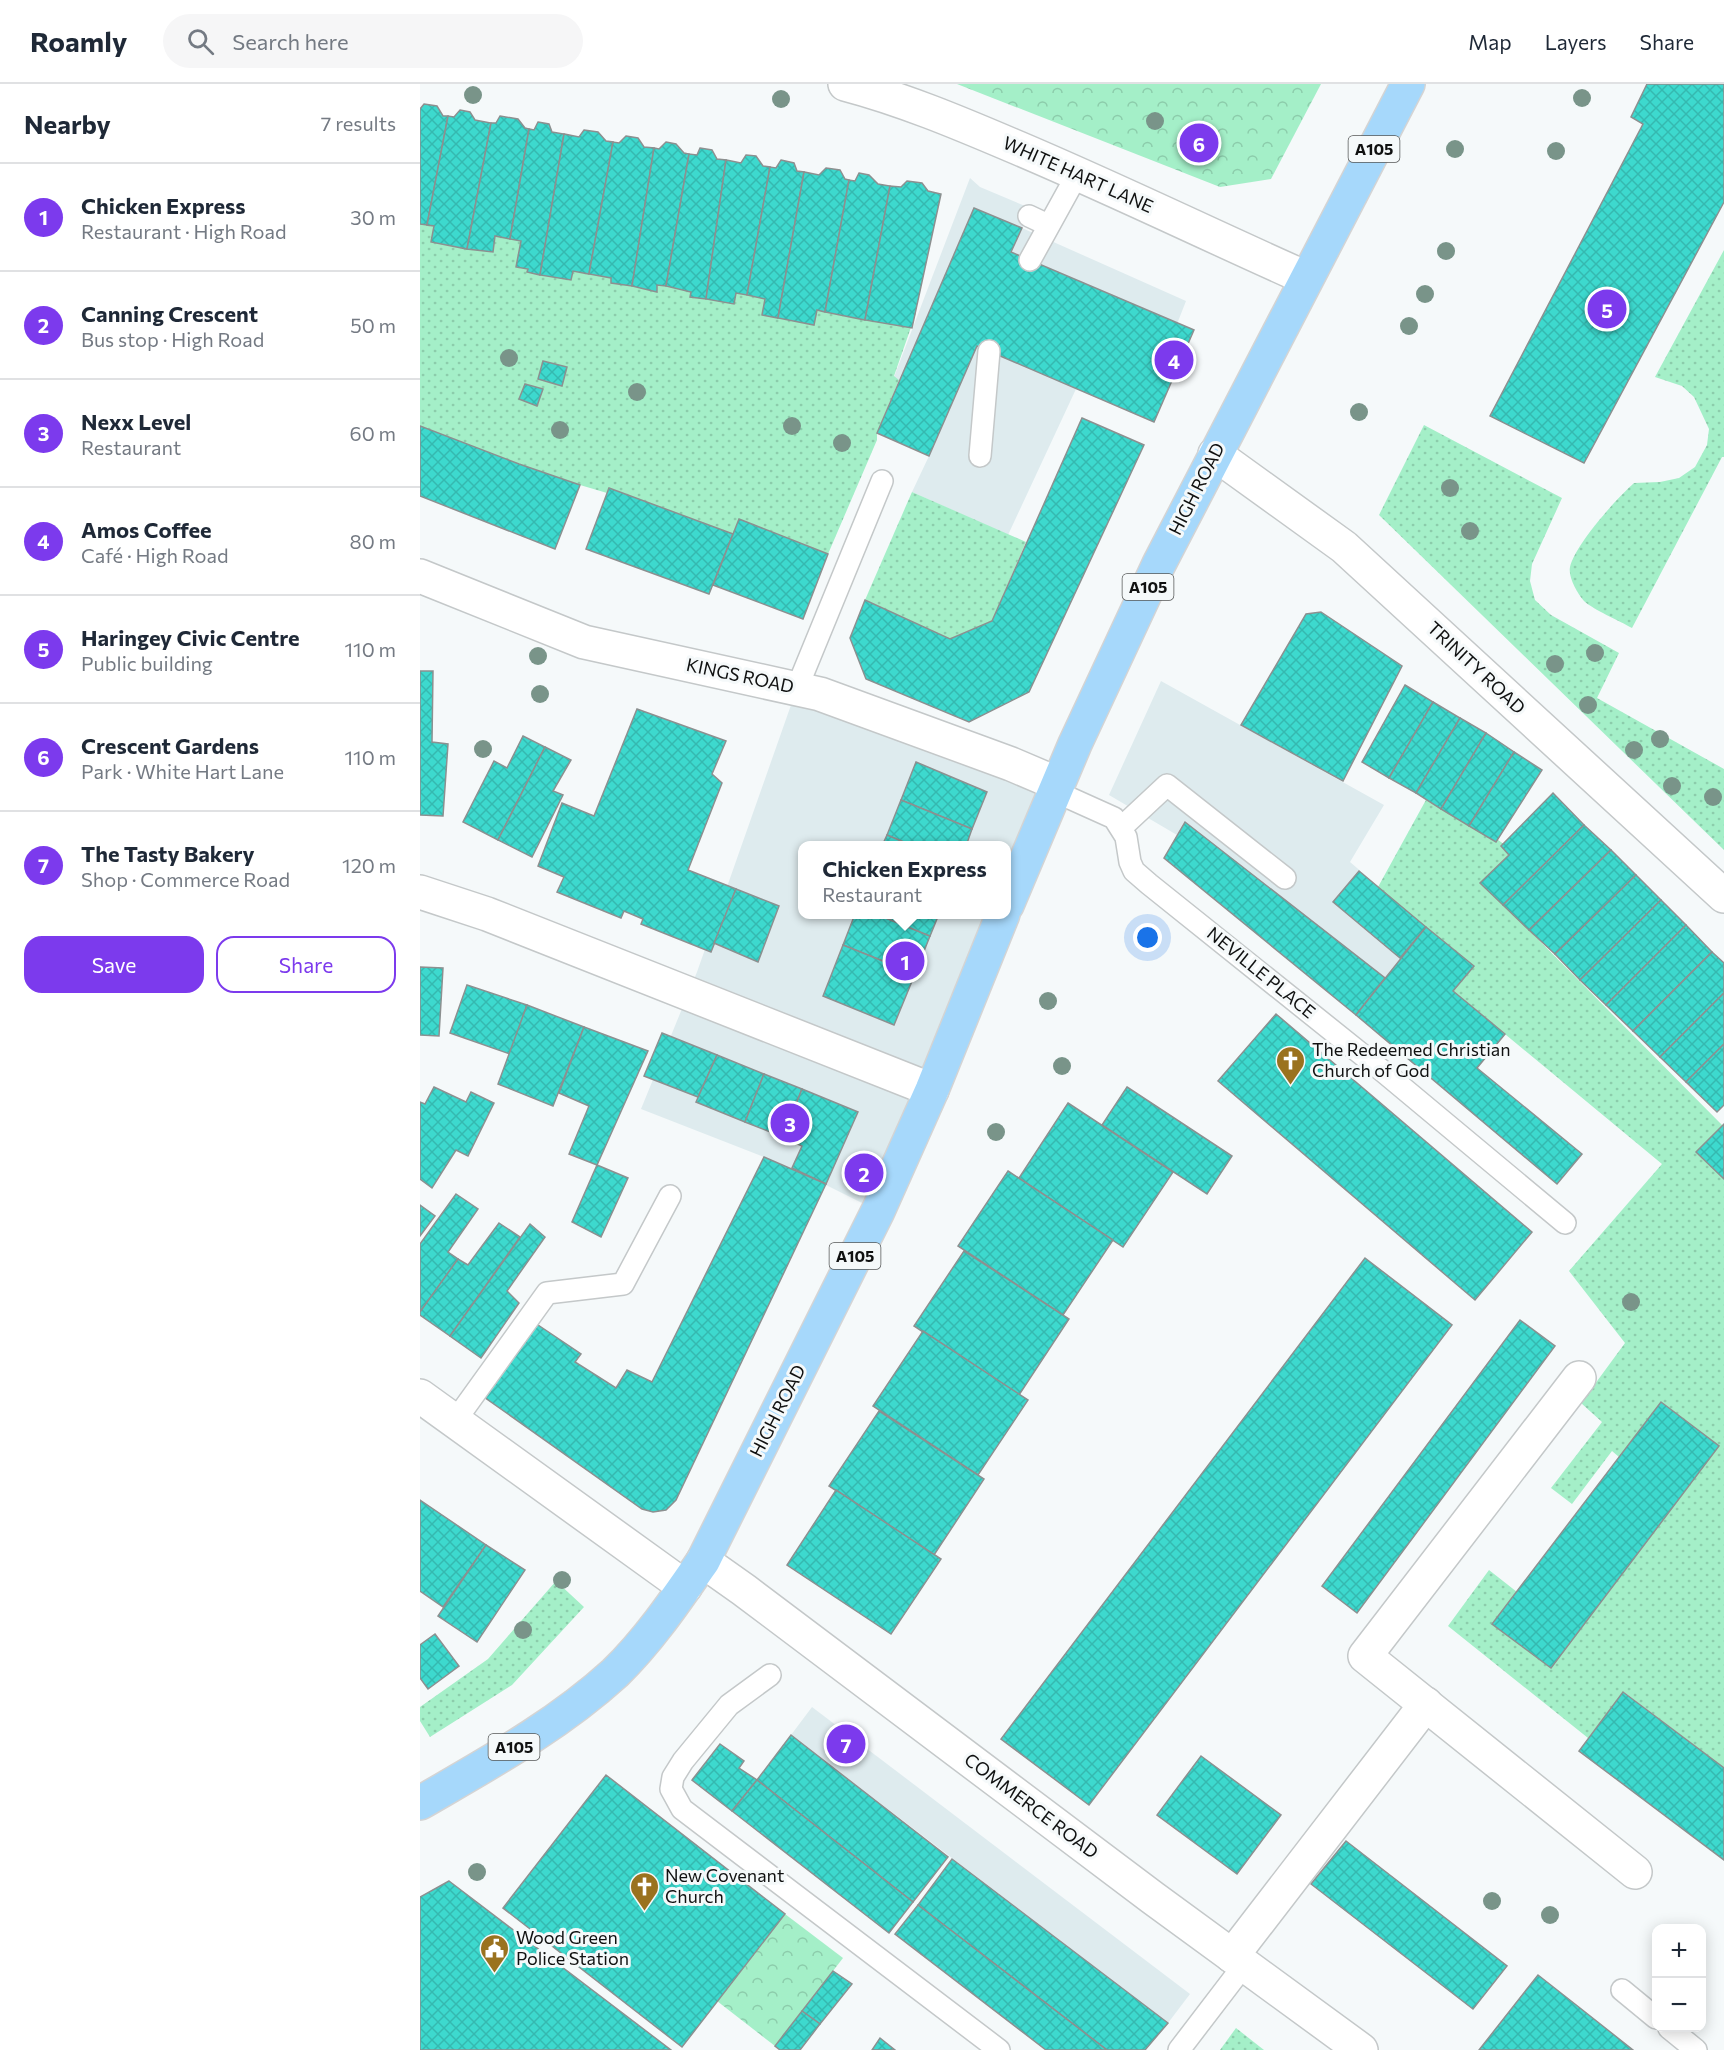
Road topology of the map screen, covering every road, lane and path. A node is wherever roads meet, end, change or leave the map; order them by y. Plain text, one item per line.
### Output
1 (845, 84) edge
2 (1408, 84) edge
3 (1078, 174) junction
4 (1029, 216) dead end
5 (1048, 225) junction
6 (1029, 260) dead end
7 (1306, 278) junction
8 (989, 351) dead end
9 (1215, 454) junction
10 (980, 456) dead end
11 (882, 481) dead end
12 (420, 576) edge
13 (797, 688) junction
14 (1056, 787) junction
15 (1122, 827) junction
16 (1285, 878) dead end
17 (420, 892) edge
18 (1011, 894) edge
19 (1724, 897) edge
20 (1001, 919) edge
21 (932, 1090) junction
22 (670, 1196) dead end
23 (1565, 1223) dead end
24 (1579, 1378) dead end
25 (420, 1396) edge
26 (455, 1421) junction
27 (694, 1574) junction
28 (770, 1675) dead end
29 (1426, 1704) junction
30 (420, 1803) edge
31 (1635, 1872) dead end
32 (1238, 1960) junction
33 (1622, 1989) dead end
34 (1652, 2015) edge
35 (1674, 2032) edge
36 (999, 2050) edge
37 (1179, 2050) edge
38 (1361, 2050) edge
39 (1696, 2050) edge

1 - 3 street, WHITE HART LANE
2 - 7 main road, HIGH ROAD / A105
3 - 5 lane
3 - 7 street, WHITE HART LANE
4 - 5 lane
5 - 6 lane
7 - 9 main road, HIGH ROAD / A105
8 - 10 lane
9 - 14 main road, HIGH ROAD / A105
9 - 19 street, TRINITY ROAD
11 - 13 lane
12 - 13 street, KINGS ROAD
13 - 14 street, KINGS ROAD
14 - 15 lane
14 - 18 main road, HIGH ROAD / A105
15 - 16 lane
15 - 23 lane, NEVILLE PLACE
17 - 21 street
20 - 21 main road, HIGH ROAD / A105
21 - 27 main road, HIGH ROAD / A105
22 - 26 lane
24 - 29 street
25 - 26 street, COMMERCE ROAD
26 - 27 street, COMMERCE ROAD
27 - 30 main road, HIGH ROAD / A105
27 - 32 street, COMMERCE ROAD
28 - 36 lane
29 - 31 street
29 - 32 street
32 - 37 lane
32 - 38 street, COMMERCE ROAD
33 - 34 lane
35 - 39 lane

